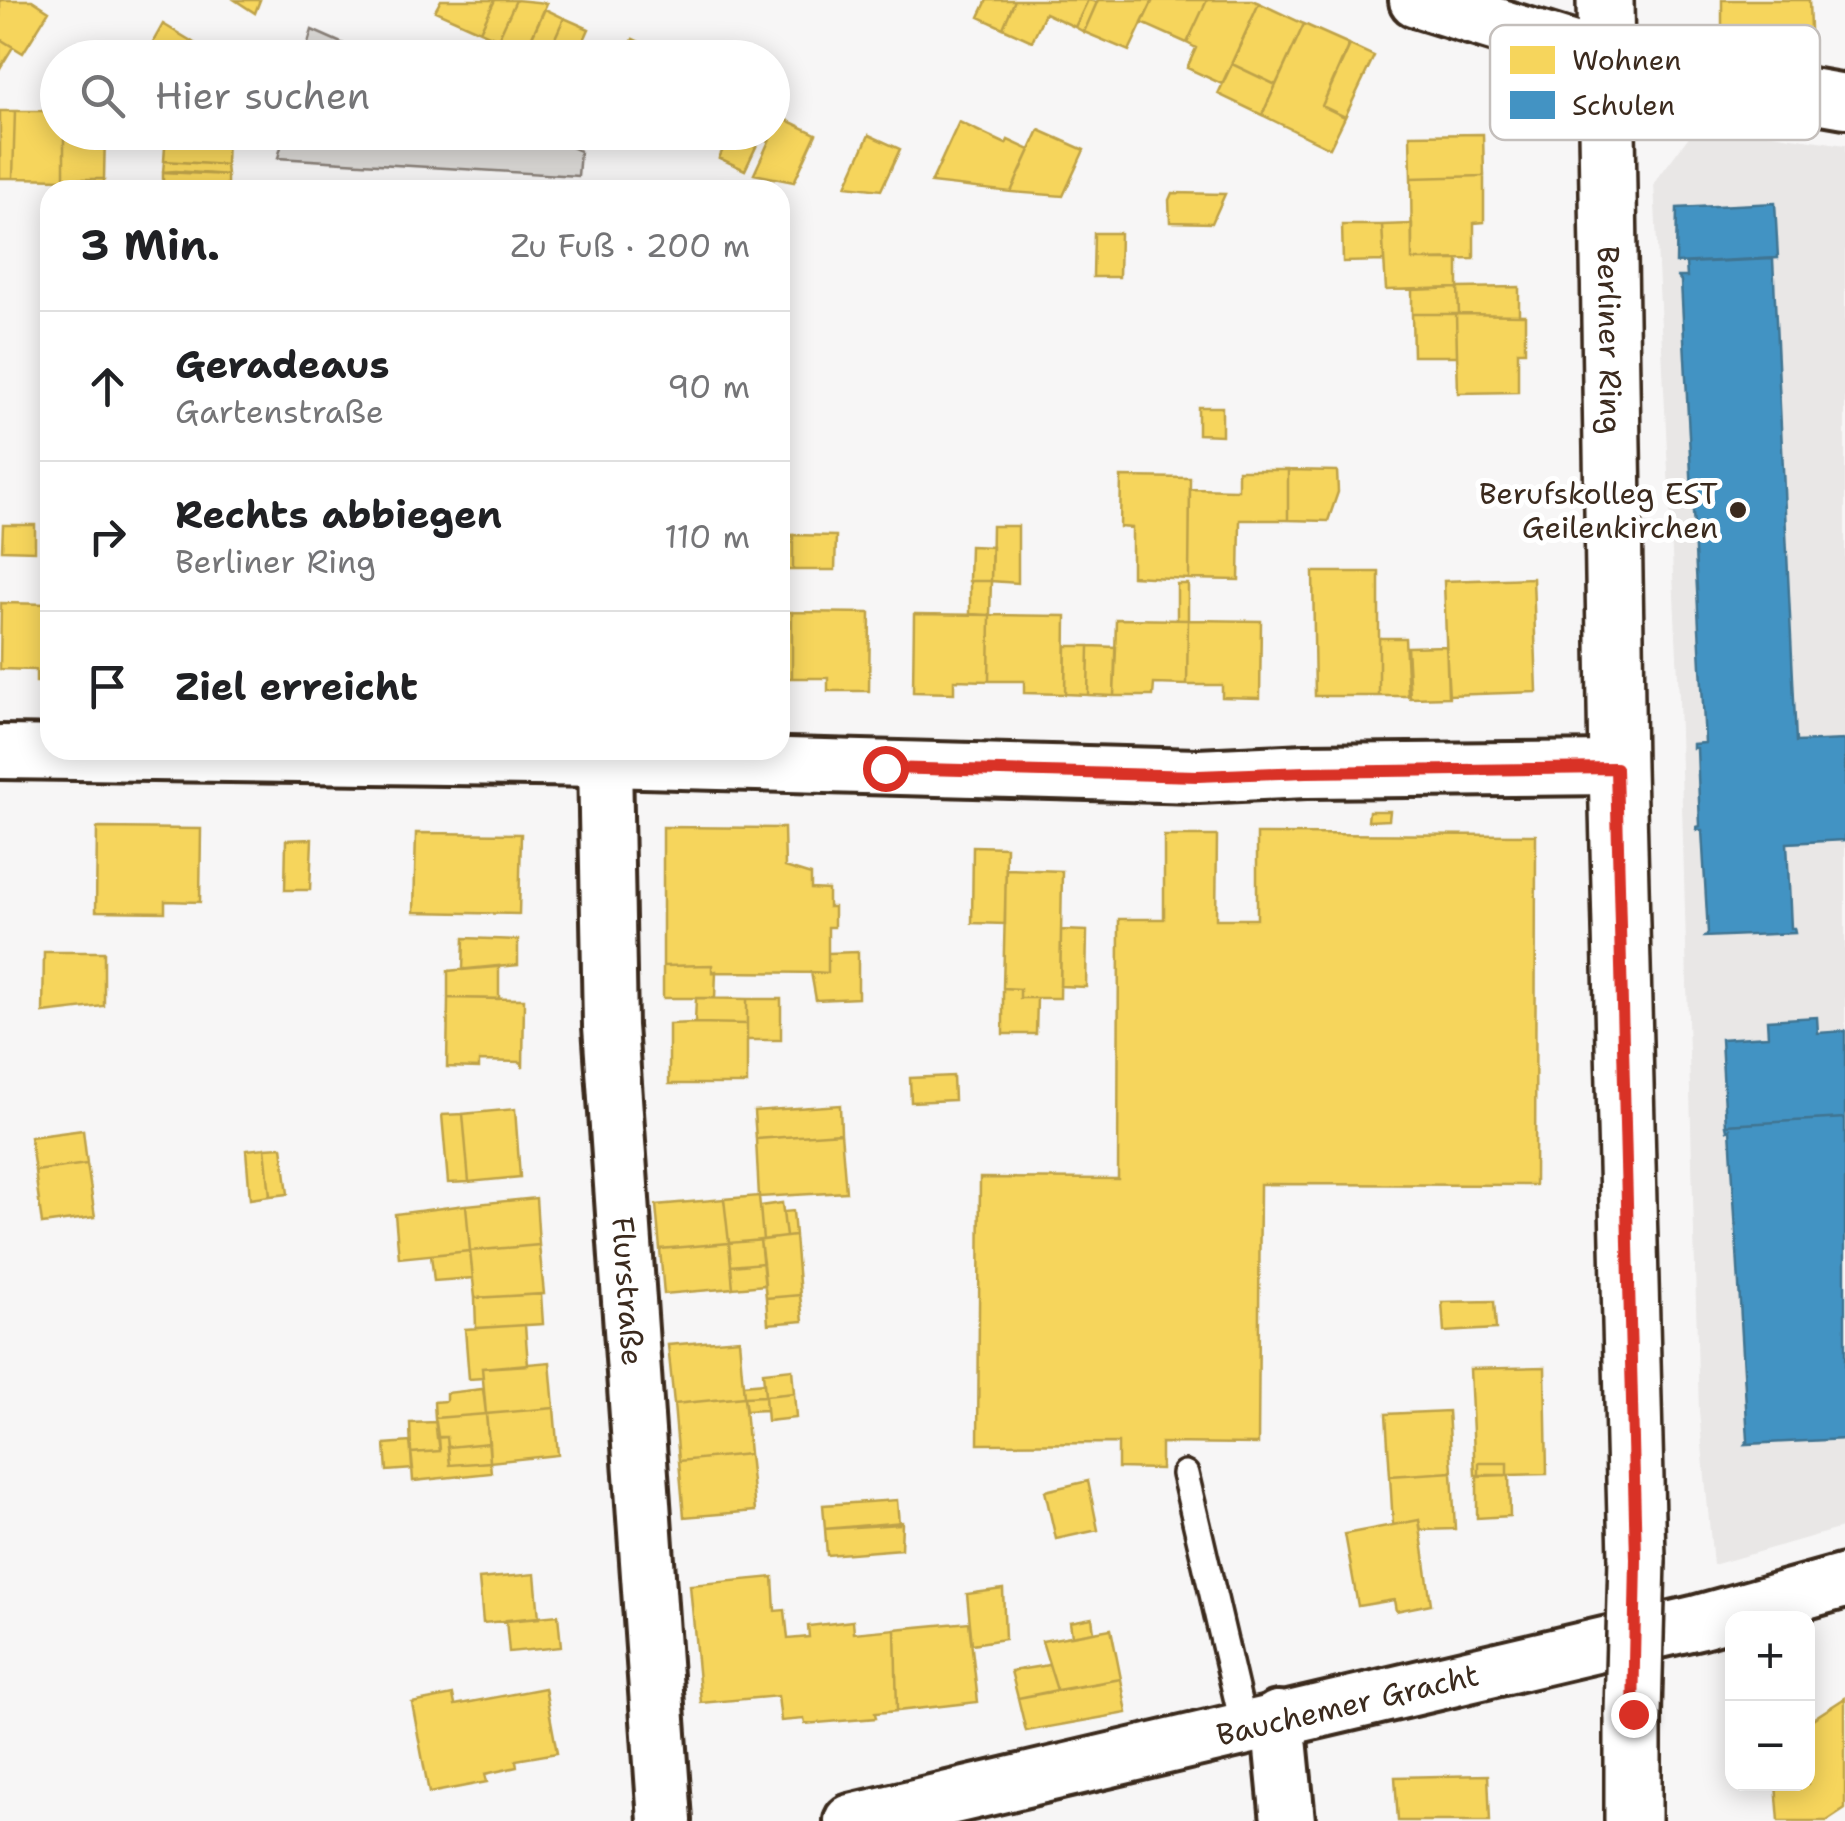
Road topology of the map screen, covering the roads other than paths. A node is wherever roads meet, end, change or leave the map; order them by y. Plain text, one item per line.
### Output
1 (1416, 0) edge
2 (1604, 0) edge
3 (1497, 25) edge
4 (1605, 25) edge
5 (1820, 97) edge
6 (1845, 101) edge
7 (1607, 140) edge
8 (0, 752) edge
9 (40, 753) edge
10 (606, 760) joint
11 (1616, 768) junction
12 (1185, 1474) dead end
13 (1845, 1581) edge
14 (1261, 1723) junction
15 (666, 1821) edge
16 (851, 1821) edge
17 (1288, 1821) edge
18 (1633, 1821) edge

1 - 3 street
2 - 4 main road, Berliner Ring
5 - 6 street
7 - 11 main road, Berliner Ring
8 - 9 street
10 - 11 street
10 - 15 street, Flurstraße
11 - 18 main road, Berliner Ring, bridge
12 - 14 lane
13 - 14 street, Bauchemer Gracht
14 - 16 street, Bauchemer Gracht
14 - 17 street

